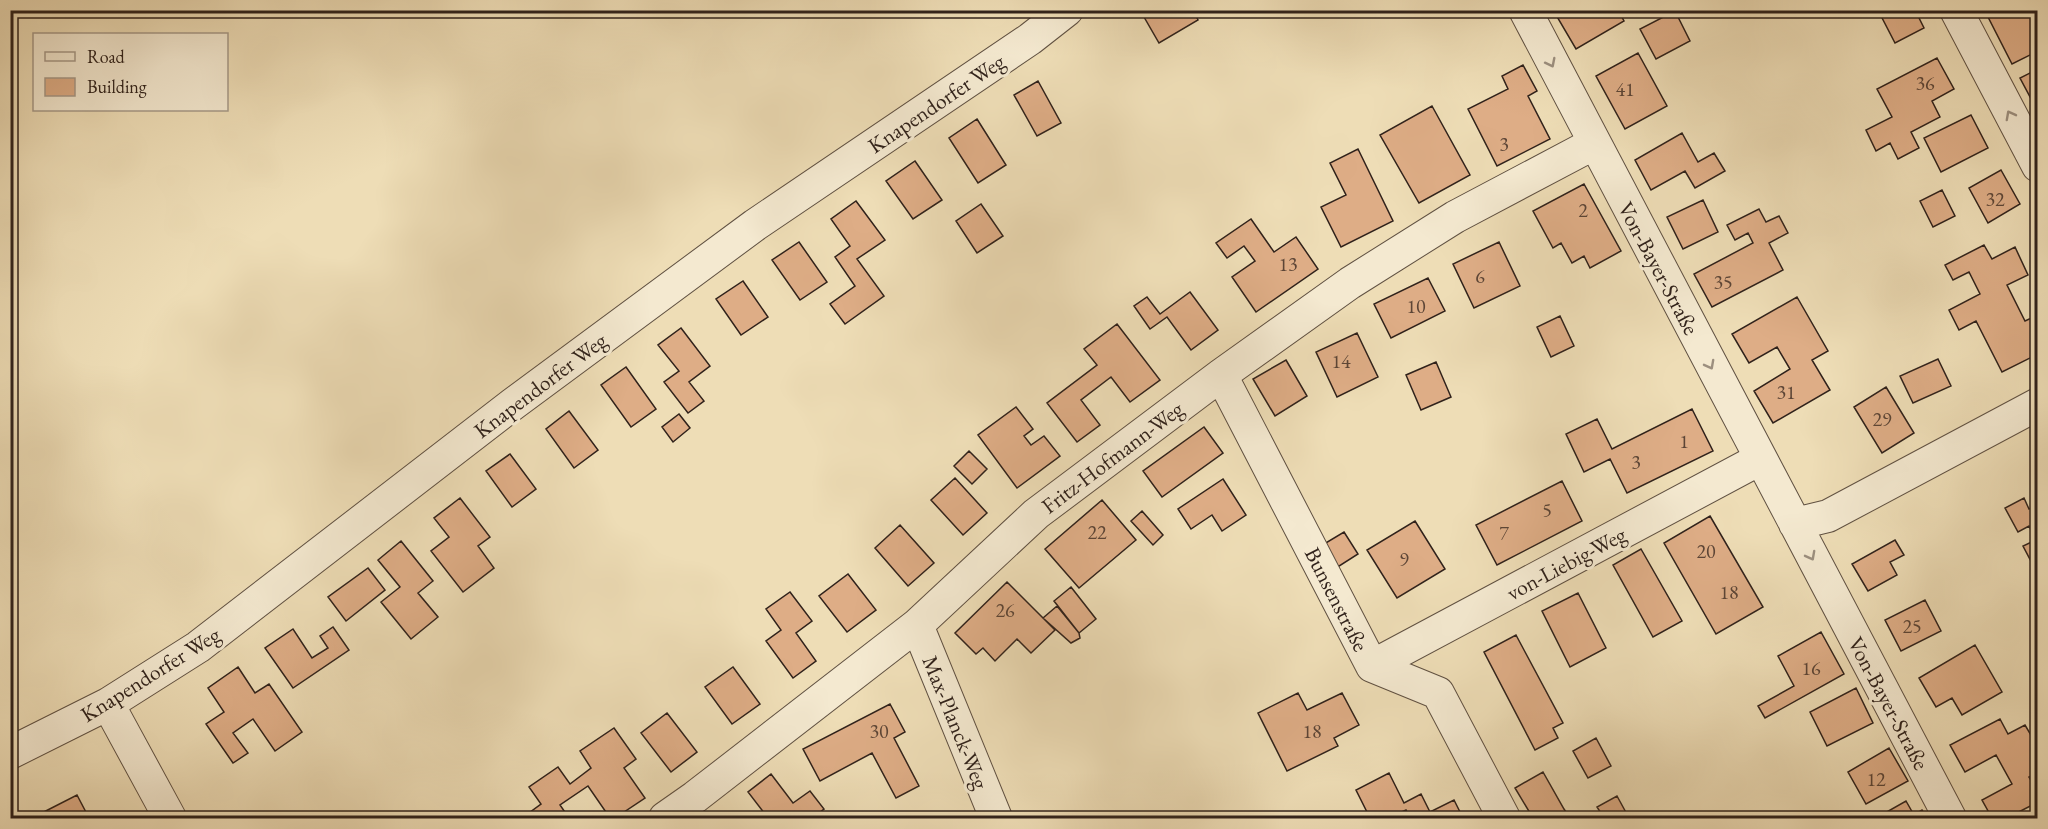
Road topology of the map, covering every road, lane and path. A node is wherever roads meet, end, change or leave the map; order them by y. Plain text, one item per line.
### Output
1 (1067, 10) edge
2 (1524, 10) edge
3 (1956, 10) edge
4 (1593, 144) junction
5 (2037, 166) edge
6 (1221, 375) junction
7 (2037, 404) edge
8 (1760, 459) junction
9 (1795, 524) junction
10 (917, 625) junction
11 (1372, 666) junction
12 (108, 704) junction
13 (10, 753) edge
14 (170, 819) edge
15 (665, 819) edge
16 (996, 819) edge
17 (1504, 819) edge
18 (1950, 819) edge

1 - 12 street, Knapendorfer Weg
2 -> 4 street, Von-Bayer-Straße
5 -> 3 street
4 - 6 street, Fritz-Hofmann-Weg
4 -> 8 street, Von-Bayer-Straße
6 - 10 street, Fritz-Hofmann-Weg
6 - 11 street, Bunsenstraße
7 - 9 street
8 - 9 street, Von-Bayer-Straße
8 - 11 street, von-Liebig-Weg
9 -> 18 street, Von-Bayer-Straße
10 - 15 street, Fritz-Hofmann-Weg
10 - 16 street, Max-Planck-Weg
11 - 17 street, Bunsenstraße
12 - 13 street, Knapendorfer Weg
12 - 14 street

